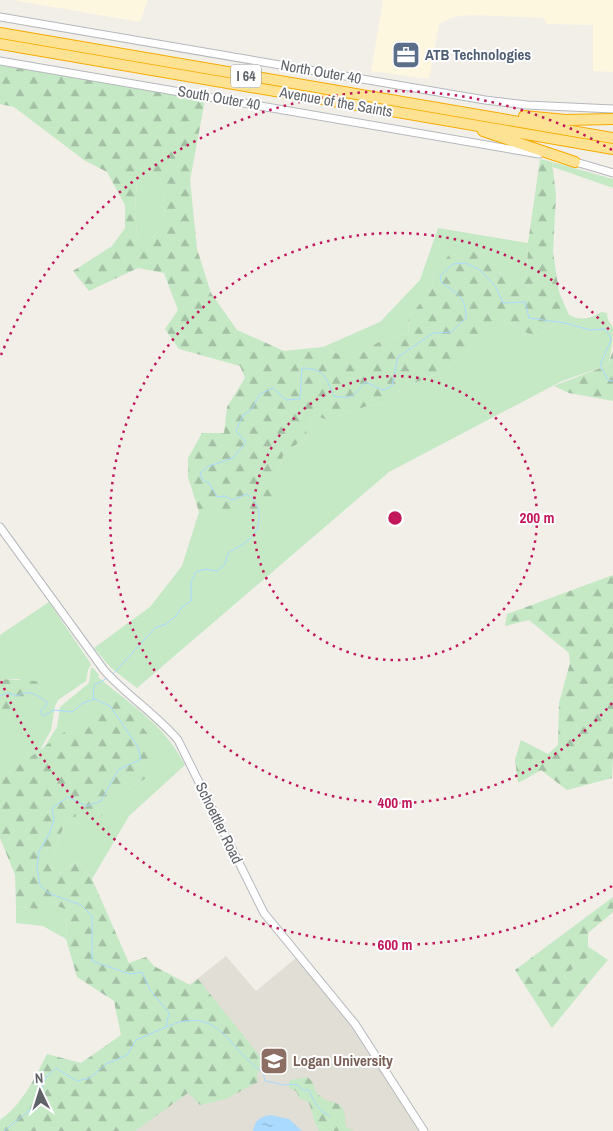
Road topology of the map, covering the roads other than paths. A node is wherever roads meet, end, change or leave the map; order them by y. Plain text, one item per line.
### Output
1 (0, 17) edge
2 (0, 33) edge
3 (0, 44) edge
4 (0, 61) edge
5 (613, 109) edge
6 (492, 116) junction
7 (613, 118) edge
8 (466, 124) junction
9 (613, 138) edge
10 (613, 149) edge
11 (575, 162) junction
12 (613, 173) edge
13 (0, 527) edge
14 (424, 1131) edge

1 - 5 street, North Outer 40
2 - 6 highway, Avenue of the Saints / I 64
3 - 8 highway, Avenue of the Saints / I 64
4 - 11 street, South Outer 40
6 - 7 highway
6 - 9 highway, Avenue of the Saints / I 64
8 - 10 highway, Avenue of the Saints / I 64
8 - 11 highway
11 - 12 street, South Outer 40
13 - 14 street, Schoettler Road

